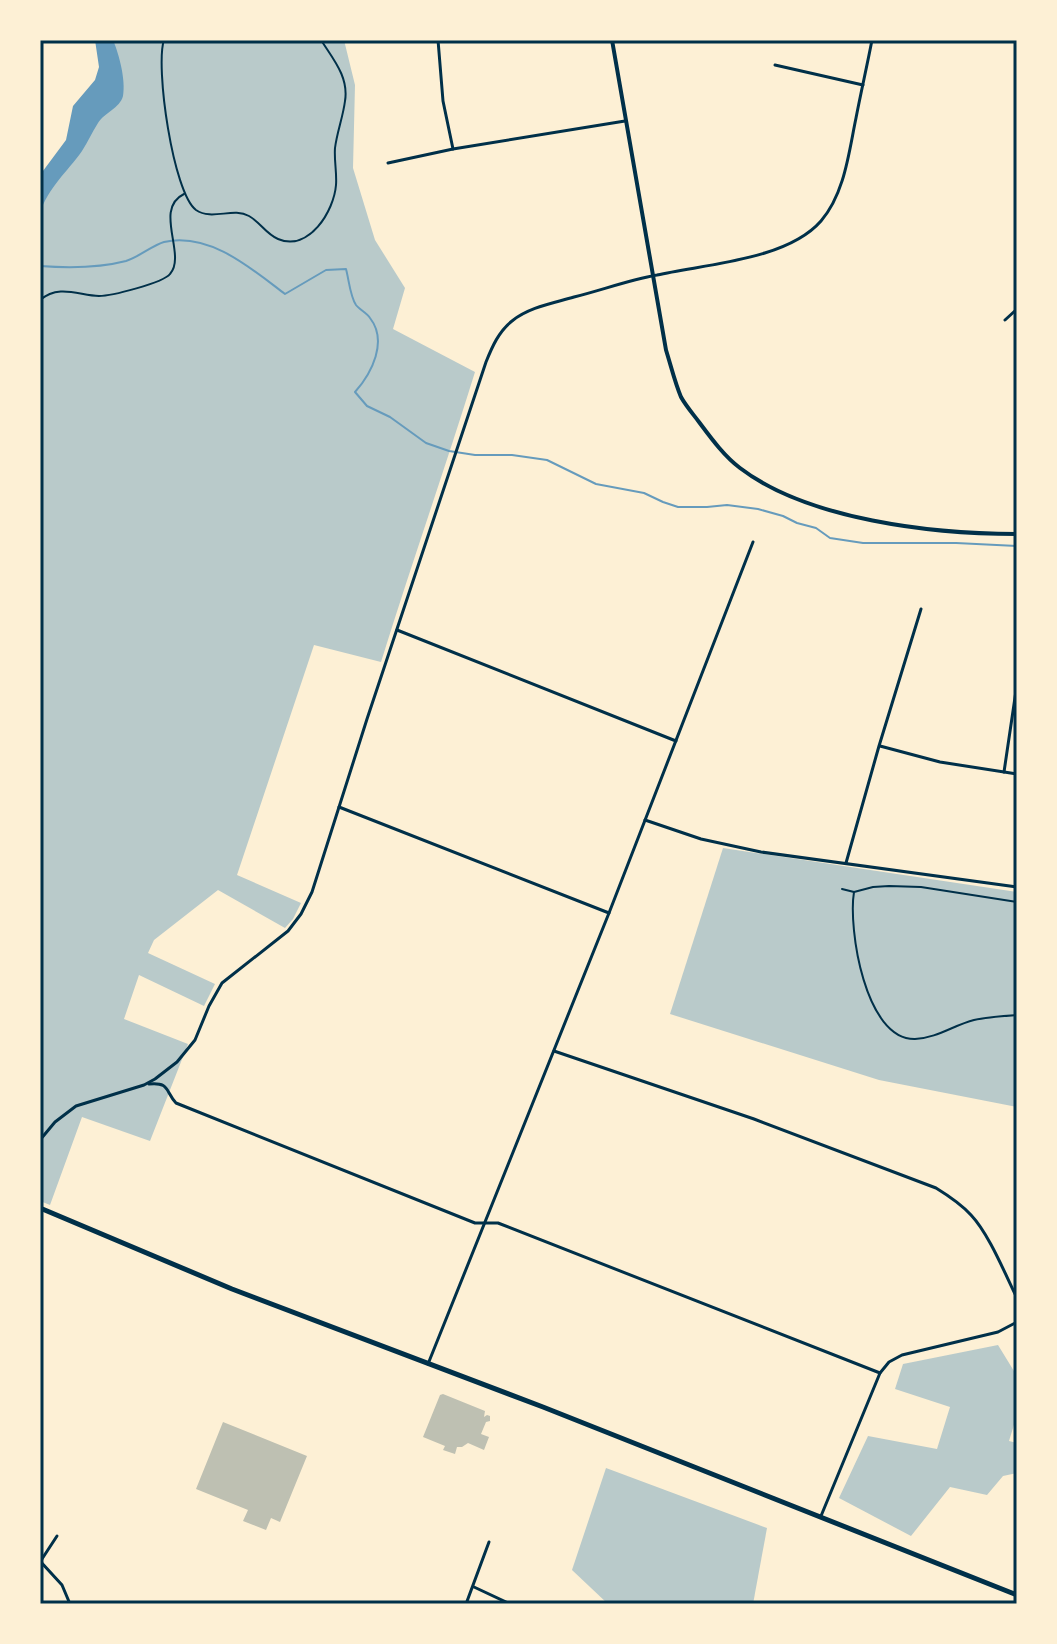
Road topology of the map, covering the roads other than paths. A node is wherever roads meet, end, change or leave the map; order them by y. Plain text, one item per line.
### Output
1 (438, 40) edge
2 (612, 40) edge
3 (872, 40) edge
4 (775, 65) dead end
5 (863, 85) junction
6 (626, 121) junction
7 (453, 149) junction
8 (388, 163) dead end
9 (653, 275) junction
10 (1017, 309) edge
11 (1005, 320) dead end
12 (1017, 534) edge
13 (753, 542) dead end
14 (921, 609) dead end
15 (397, 630) junction
16 (1017, 684) edge
17 (676, 742) junction
18 (879, 746) junction
19 (1004, 772) junction
20 (1017, 774) edge
21 (339, 807) junction
22 (645, 820) junction
23 (846, 863) junction
24 (1017, 887) edge
25 (609, 913) junction
26 (554, 1051) junction
27 (144, 1085) junction
28 (40, 1140) edge
29 (40, 1208) edge
30 (483, 1223) junction
31 (1017, 1298) edge
32 (1017, 1322) edge
33 (428, 1364) junction
34 (880, 1373) junction
35 (820, 1517) junction
36 (57, 1536) dead end
37 (489, 1542) dead end
38 (40, 1562) edge
39 (473, 1586) junction
40 (1017, 1595) edge
41 (70, 1604) edge
42 (466, 1604) edge
43 (510, 1604) edge

1 - 7 street
2 - 6 street
3 - 5 street
4 - 5 street
5 - 9 street
6 - 7 street
6 - 9 street
7 - 8 street
9 - 12 street
9 - 15 street
10 - 11 street
13 - 17 street
14 - 18 street
15 - 17 street
15 - 21 street
16 - 19 street
17 - 22 street
18 - 19 street
18 - 23 street
19 - 20 street
21 - 25 street
21 - 27 street
22 - 23 street
22 - 25 street
23 - 24 street
25 - 26 street
26 - 30 street
26 - 31 street
27 - 28 street
27 - 30 street
29 - 33 main road
30 - 33 street
30 - 34 street
32 - 34 street
33 - 35 main road
34 - 35 street
35 - 40 main road
36 - 38 street
37 - 39 street
38 - 41 street
39 - 42 street
39 - 43 street

